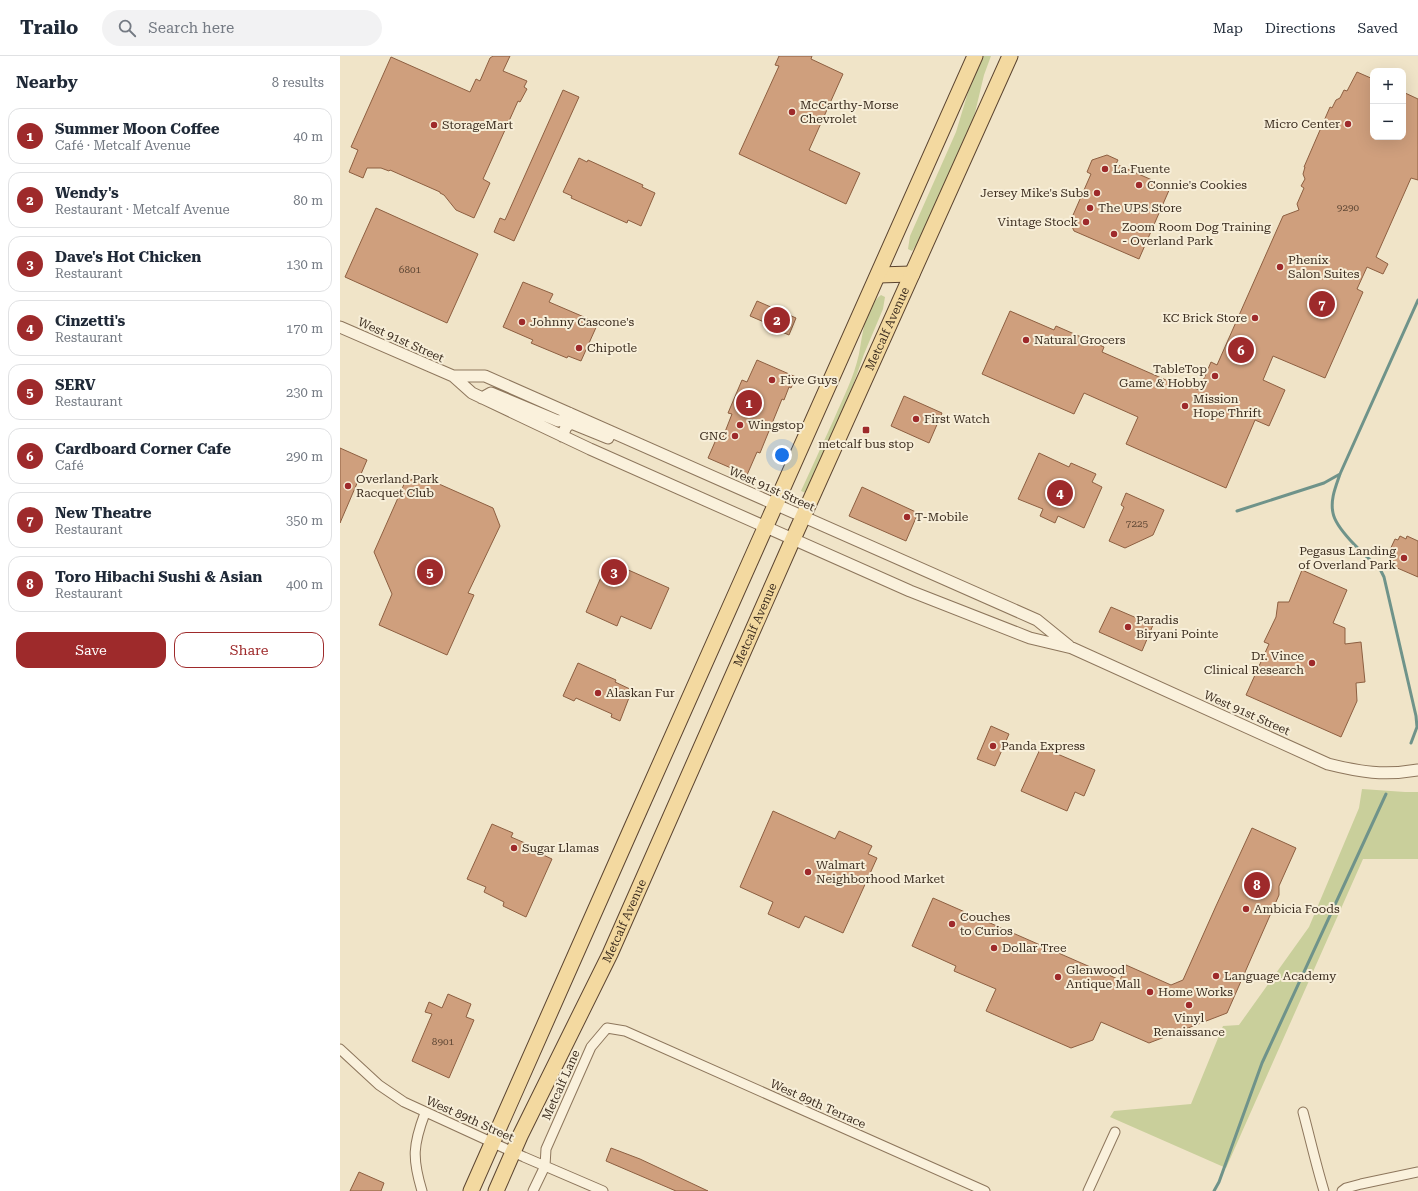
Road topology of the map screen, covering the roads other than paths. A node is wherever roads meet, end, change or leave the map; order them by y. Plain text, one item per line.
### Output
1 (975, 56) edge
2 (1010, 56) edge
3 (912, 274) junction
4 (878, 275) junction
5 (905, 288) junction
6 (340, 327) edge
7 (453, 376) junction
8 (482, 398) junction
9 (569, 413) junction
10 (562, 436) junction
11 (632, 441) junction
12 (775, 505) junction
13 (803, 517) junction
14 (766, 526) junction
15 (793, 539) junction
16 (1072, 648) junction
17 (1418, 770) edge
18 (642, 1038) joint
19 (340, 1049) edge
20 (1303, 1112) dead end
21 (425, 1113) junction
22 (1115, 1132) dead end
23 (492, 1142) junction
24 (513, 1152) junction
25 (545, 1166) junction
26 (1418, 1172) edge
27 (422, 1191) edge
28 (472, 1191) edge
29 (496, 1191) edge
30 (533, 1191) edge
31 (604, 1191) edge
32 (985, 1191) edge
33 (1088, 1191) edge
34 (1324, 1191) edge
35 (1342, 1191) edge

1 - 4 main road
2 - 3 main road, Metcalf Avenue
3 - 4 main road
3 - 5 main road, Metcalf Avenue
4 - 5 main road
4 - 12 main road
5 - 13 main road, Metcalf Avenue
6 - 7 street, West 91st Street
7 - 8 street, West 91st Street
7 - 9 street, West 91st Street
8 - 9 street
8 - 10 street, West 91st Street
9 - 11 street, West 91st Street
10 - 11 street
10 - 14 street, West 91st Street
11 - 12 street, West 91st Street
12 - 13 street, West 91st Street
12 - 14 main road
13 - 15 main road, Metcalf Avenue
13 - 16 street, West 91st Street
14 - 15 street, West 91st Street
14 - 23 main road
15 - 16 street, West 91st Street
15 - 24 main road, Metcalf Avenue
16 - 17 street, West 91st Street
18 - 25 street, Metcalf Lane
18 - 32 street, West 89th Terrace
19 - 21 street, West 89th Street
20 - 34 street
21 - 23 street, West 89th Street
21 - 27 street
22 - 33 street
23 - 24 street, West 89th Street
23 - 28 main road
24 - 25 street, West 89th Street
24 - 29 main road, Metcalf Avenue
25 - 30 street, Metcalf Lane
25 - 31 street, West 89th Street
26 - 35 street

